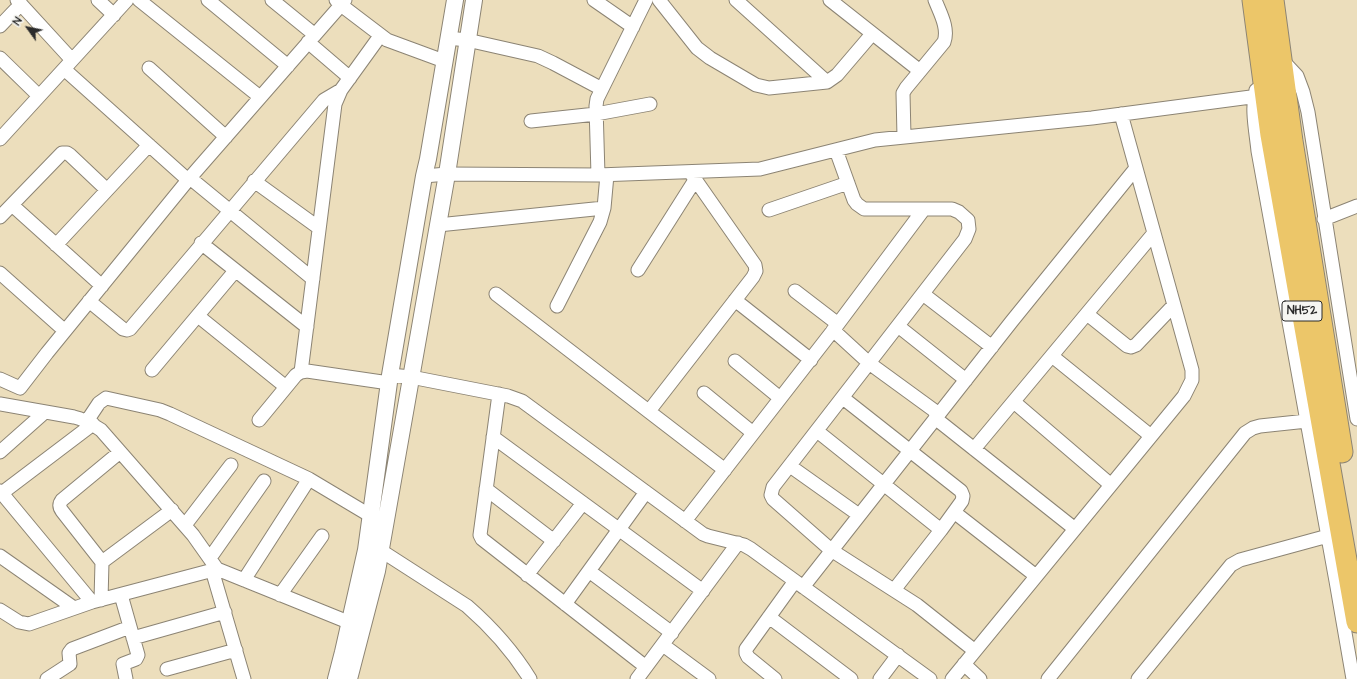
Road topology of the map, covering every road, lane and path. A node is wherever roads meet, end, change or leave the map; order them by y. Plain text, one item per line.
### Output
1 (98, 0) edge
2 (127, 0) edge
3 (139, 0) edge
4 (208, 0) edge
5 (272, 0) edge
6 (455, 0) edge
7 (474, 0) edge
8 (594, 0) edge
9 (646, 0) edge
10 (659, 0) edge
11 (736, 0) edge
12 (830, 0) edge
13 (935, 0) edge
14 (1254, 0) edge
15 (1273, 0) edge
16 (19, 2) edge
17 (341, 2) edge
18 (114, 15) junction
19 (0, 26) edge
20 (633, 26) junction
21 (872, 34) junction
22 (380, 36) junction
23 (448, 38) junction
24 (312, 39) junction
25 (468, 40) junction
26 (0, 58) edge
27 (444, 61) junction
28 (1271, 62) junction
29 (68, 65) junction
30 (288, 66) junction
31 (149, 68) dead end
32 (920, 71) junction
33 (350, 78) junction
34 (827, 82) junction
35 (602, 89) junction
36 (341, 90) junction
37 (39, 96) junction
38 (1260, 96) junction
39 (260, 98) junction
40 (650, 104) dead end
41 (596, 114) junction
42 (1121, 114) junction
43 (531, 121) dead end
44 (1, 136) edge
45 (226, 137) junction
46 (904, 137) junction
47 (149, 146) junction
48 (836, 150) junction
49 (1136, 168) junction
50 (447, 174) junction
51 (603, 175) junction
52 (424, 176) junction
53 (693, 176) junction
54 (189, 179) junction
55 (254, 181) junction
56 (848, 183) junction
57 (107, 190) junction
58 (12, 205) junction
59 (1357, 206) edge
60 (604, 208) junction
61 (924, 209) junction
62 (229, 210) junction
63 (769, 210) dead end
64 (0, 217) edge
65 (1324, 219) junction
66 (438, 225) junction
67 (319, 228) junction
68 (1154, 233) junction
69 (201, 244) junction
70 (56, 245) junction
71 (235, 270) junction
72 (638, 270) dead end
73 (0, 273) edge
74 (313, 280) junction
75 (102, 286) junction
76 (795, 291) dead end
77 (496, 294) dead end
78 (922, 294) junction
79 (735, 300) junction
80 (89, 301) junction
81 (1174, 305) junction
82 (557, 306) dead end
83 (1087, 314) junction
84 (198, 316) junction
85 (898, 326) junction
86 (307, 327) junction
87 (836, 327) junction
88 (65, 331) junction
89 (992, 347) junction
90 (1052, 356) junction
91 (811, 360) junction
92 (735, 361) dead end
93 (869, 363) junction
94 (152, 370) dead end
95 (301, 372) junction
96 (411, 377) junction
97 (0, 379) edge
98 (390, 379) junction
99 (966, 380) junction
100 (286, 387) junction
101 (499, 394) junction
102 (704, 394) dead end
103 (780, 398) junction
104 (843, 398) junction
105 (1014, 402) junction
106 (0, 404) edge
107 (649, 411) junction
108 (45, 412) junction
109 (937, 416) junction
110 (1357, 419) edge
111 (259, 420) dead end
112 (1307, 421) junction
113 (90, 423) junction
114 (817, 431) junction
115 (753, 433) junction
116 (1151, 436) junction
117 (493, 437) junction
118 (974, 449) junction
119 (909, 451) junction
120 (0, 452) edge
121 (120, 452) junction
122 (231, 465) dead end
123 (790, 466) junction
124 (725, 470) junction
125 (309, 479) junction
126 (264, 480) dead end
127 (883, 484) junction
128 (1111, 485) junction
129 (486, 489) junction
130 (646, 492) junction
131 (2, 497) edge
132 (583, 503) junction
133 (172, 510) junction
134 (954, 512) junction
135 (858, 515) junction
136 (371, 516) junction
137 (685, 521) junction
138 (185, 525) junction
139 (619, 529) junction
140 (1075, 529) junction
141 (941, 530) junction
142 (322, 536) dead end
143 (1328, 536) junction
144 (554, 541) junction
145 (1357, 541) edge
146 (738, 543) junction
147 (380, 550) junction
148 (831, 550) junction
149 (0, 556) edge
150 (102, 562) junction
151 (213, 566) junction
152 (589, 571) junction
153 (528, 575) junction
154 (1036, 576) junction
155 (244, 580) junction
156 (799, 584) junction
157 (894, 590) junction
158 (702, 591) junction
159 (121, 595) junction
160 (280, 595) junction
161 (97, 601) junction
162 (565, 604) junction
163 (74, 608) junction
164 (0, 610) edge
165 (225, 612) junction
166 (769, 617) junction
167 (1357, 622) edge
168 (356, 625) junction
169 (131, 632) junction
170 (672, 633) junction
171 (662, 645) junction
172 (236, 650) junction
173 (975, 651) junction
174 (898, 655) junction
175 (964, 664) junction
176 (646, 667) junction
177 (167, 669) dead end
178 (47, 679) edge
179 (126, 679) edge
180 (244, 679) edge
181 (336, 679) edge
182 (349, 679) edge
183 (530, 679) edge
184 (637, 679) edge
185 (709, 679) edge
186 (775, 679) edge
187 (850, 679) edge
188 (880, 679) edge
189 (930, 679) edge
190 (952, 679) edge
191 (980, 679) edge
192 (1048, 679) edge
193 (1138, 679) edge
194 (1353, 679) edge

1 - 18 street
2 - 18 street
3 - 39 street
4 - 30 street
5 - 24 street
6 - 23 street
7 - 25 street
8 - 20 street
9 - 20 street
10 - 34 street
11 - 34 street
12 - 21 street
13 - 32 street
14 - 28 highway, NH52
15 - 28 highway, NH52
16 - 19 street
16 - 29 street
17 - 22 street
17 - 24 street
18 - 29 street
20 - 35 street
21 - 32 street
21 - 34 street
22 - 27 street
22 - 33 street
23 - 25 street
23 - 27 street
24 - 30 street
24 - 33 street
25 - 35 street
25 - 50 street
26 - 37 street
27 - 52 street
28 - 38 highway, NH52
28 - 65 street
28 - 145 highway, NH52
29 - 37 street
29 - 47 street
30 - 39 street
31 - 45 street
32 - 46 street
33 - 36 street
35 - 41 street
36 - 55 street
36 - 67 street
37 - 44 street
38 - 42 street
38 - 112 street
38 - 167 highway, NH52
39 - 45 street
40 - 41 street
41 - 43 street
41 - 51 street
42 - 46 street
42 - 49 street
45 - 54 street
46 - 48 street
47 - 54 street
47 - 57 street
48 - 53 street
48 - 56 street
49 - 68 street
49 - 89 street
50 - 51 street
50 - 52 street
50 - 66 street
51 - 53 street
51 - 60 street
52 - 98 street
53 - 72 street
53 - 79 street
54 - 62 street
54 - 75 street
55 - 62 street
55 - 67 street
56 - 61 street
56 - 63 street
57 - 58 street
57 - 70 street
58 - 64 street
58 - 70 street
59 - 65 street
60 - 66 street
60 - 82 street
61 - 78 street
61 - 87 street
62 - 69 street
62 - 74 street
65 - 110 street
66 - 96 street
67 - 74 street
68 - 81 street
68 - 83 street
69 - 71 street
69 - 80 street
70 - 75 street
71 - 84 street
71 - 86 street
73 - 88 street
74 - 86 street
75 - 80 street
76 - 87 street
77 - 107 street
78 - 85 street
78 - 89 street
79 - 91 street
79 - 107 street
80 - 88 street
81 - 83 street
81 - 116 street
83 - 90 street
84 - 94 street
84 - 100 street
85 - 93 street
85 - 99 street
86 - 95 street
87 - 91 street
87 - 93 street
88 - 97 street
89 - 99 street
90 - 105 street
90 - 116 street
91 - 103 street
92 - 103 street
93 - 104 street
93 - 109 street
95 - 98 street
95 - 100 street
96 - 98 street
96 - 101 street
96 - 147 street
98 - 136 street
99 - 109 street
100 - 111 street
101 - 117 street
101 - 130 street
102 - 115 street
103 - 115 street
104 - 114 street
104 - 119 street
105 - 118 street
105 - 128 street
106 - 108 street
107 - 124 street
108 - 113 street
108 - 120 street
109 - 118 street
109 - 119 street
112 - 143 street
112 - 192 street
113 - 121 street
113 - 125 street
113 - 131 street
114 - 123 street
114 - 127 street
115 - 124 street
116 - 128 street
117 - 129 street
117 - 132 street
118 - 140 street
119 - 127 street
119 - 134 street
121 - 133 street
121 - 150 street
122 - 138 street
123 - 135 street
123 - 148 street
124 - 137 street
125 - 136 street
125 - 155 street
126 - 151 street
127 - 135 street
127 - 141 street
128 - 140 street
129 - 144 street
129 - 153 street
130 - 137 street
130 - 139 street
131 - 161 street
132 - 139 street
132 - 144 street
133 - 138 street
133 - 150 street
134 - 141 street
134 - 154 street
135 - 148 street
136 - 168 street
137 - 146 street
138 - 151 street
139 - 152 street
139 - 158 street
140 - 154 street
141 - 157 street
142 - 160 street
143 - 193 street
143 - 194 street
144 - 153 street
146 - 156 street
146 - 158 street
147 - 168 street
147 - 183 street
148 - 156 street
148 - 157 street
149 - 163 street
150 - 161 street
151 - 155 street
151 - 159 street
151 - 165 street
152 - 162 street
152 - 170 street
153 - 162 street
154 - 173 street
155 - 160 street
156 - 166 street
156 - 174 street
157 - 173 street
158 - 170 street
159 - 161 street
159 - 169 street
160 - 168 street
161 - 163 street
162 - 176 street
163 - 164 street
165 - 169 street
165 - 172 street
166 - 186 street
166 - 187 street
168 - 181 street
168 - 182 street
169 - 178 street
169 - 179 street
170 - 171 street
171 - 176 street
171 - 185 street
172 - 177 street
172 - 180 street
173 - 175 street
174 - 188 street
174 - 189 street
175 - 190 street
175 - 191 street
176 - 184 street

